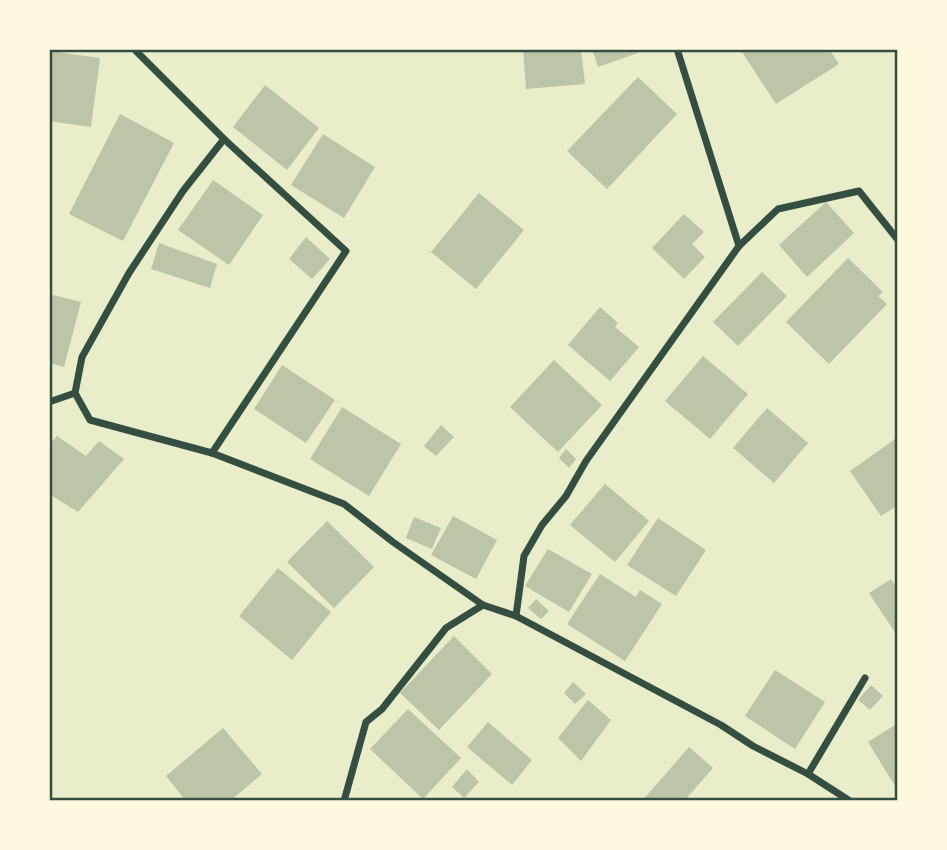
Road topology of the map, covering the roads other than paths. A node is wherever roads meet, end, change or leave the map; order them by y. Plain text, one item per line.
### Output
1 (134, 49) edge
2 (677, 49) edge
3 (224, 139) junction
4 (898, 240) edge
5 (739, 246) junction
6 (75, 393) junction
7 (49, 402) edge
8 (212, 453) junction
9 (483, 605) junction
10 (516, 616) junction
11 (865, 678) dead end
12 (808, 774) junction
13 (344, 801) edge
14 (850, 801) edge

1 - 3 street
2 - 5 street
3 - 6 street
3 - 8 street
4 - 5 street
5 - 10 street
6 - 7 street
6 - 8 street
8 - 9 street
9 - 10 street
9 - 13 street
10 - 12 street
11 - 12 street
12 - 14 street

